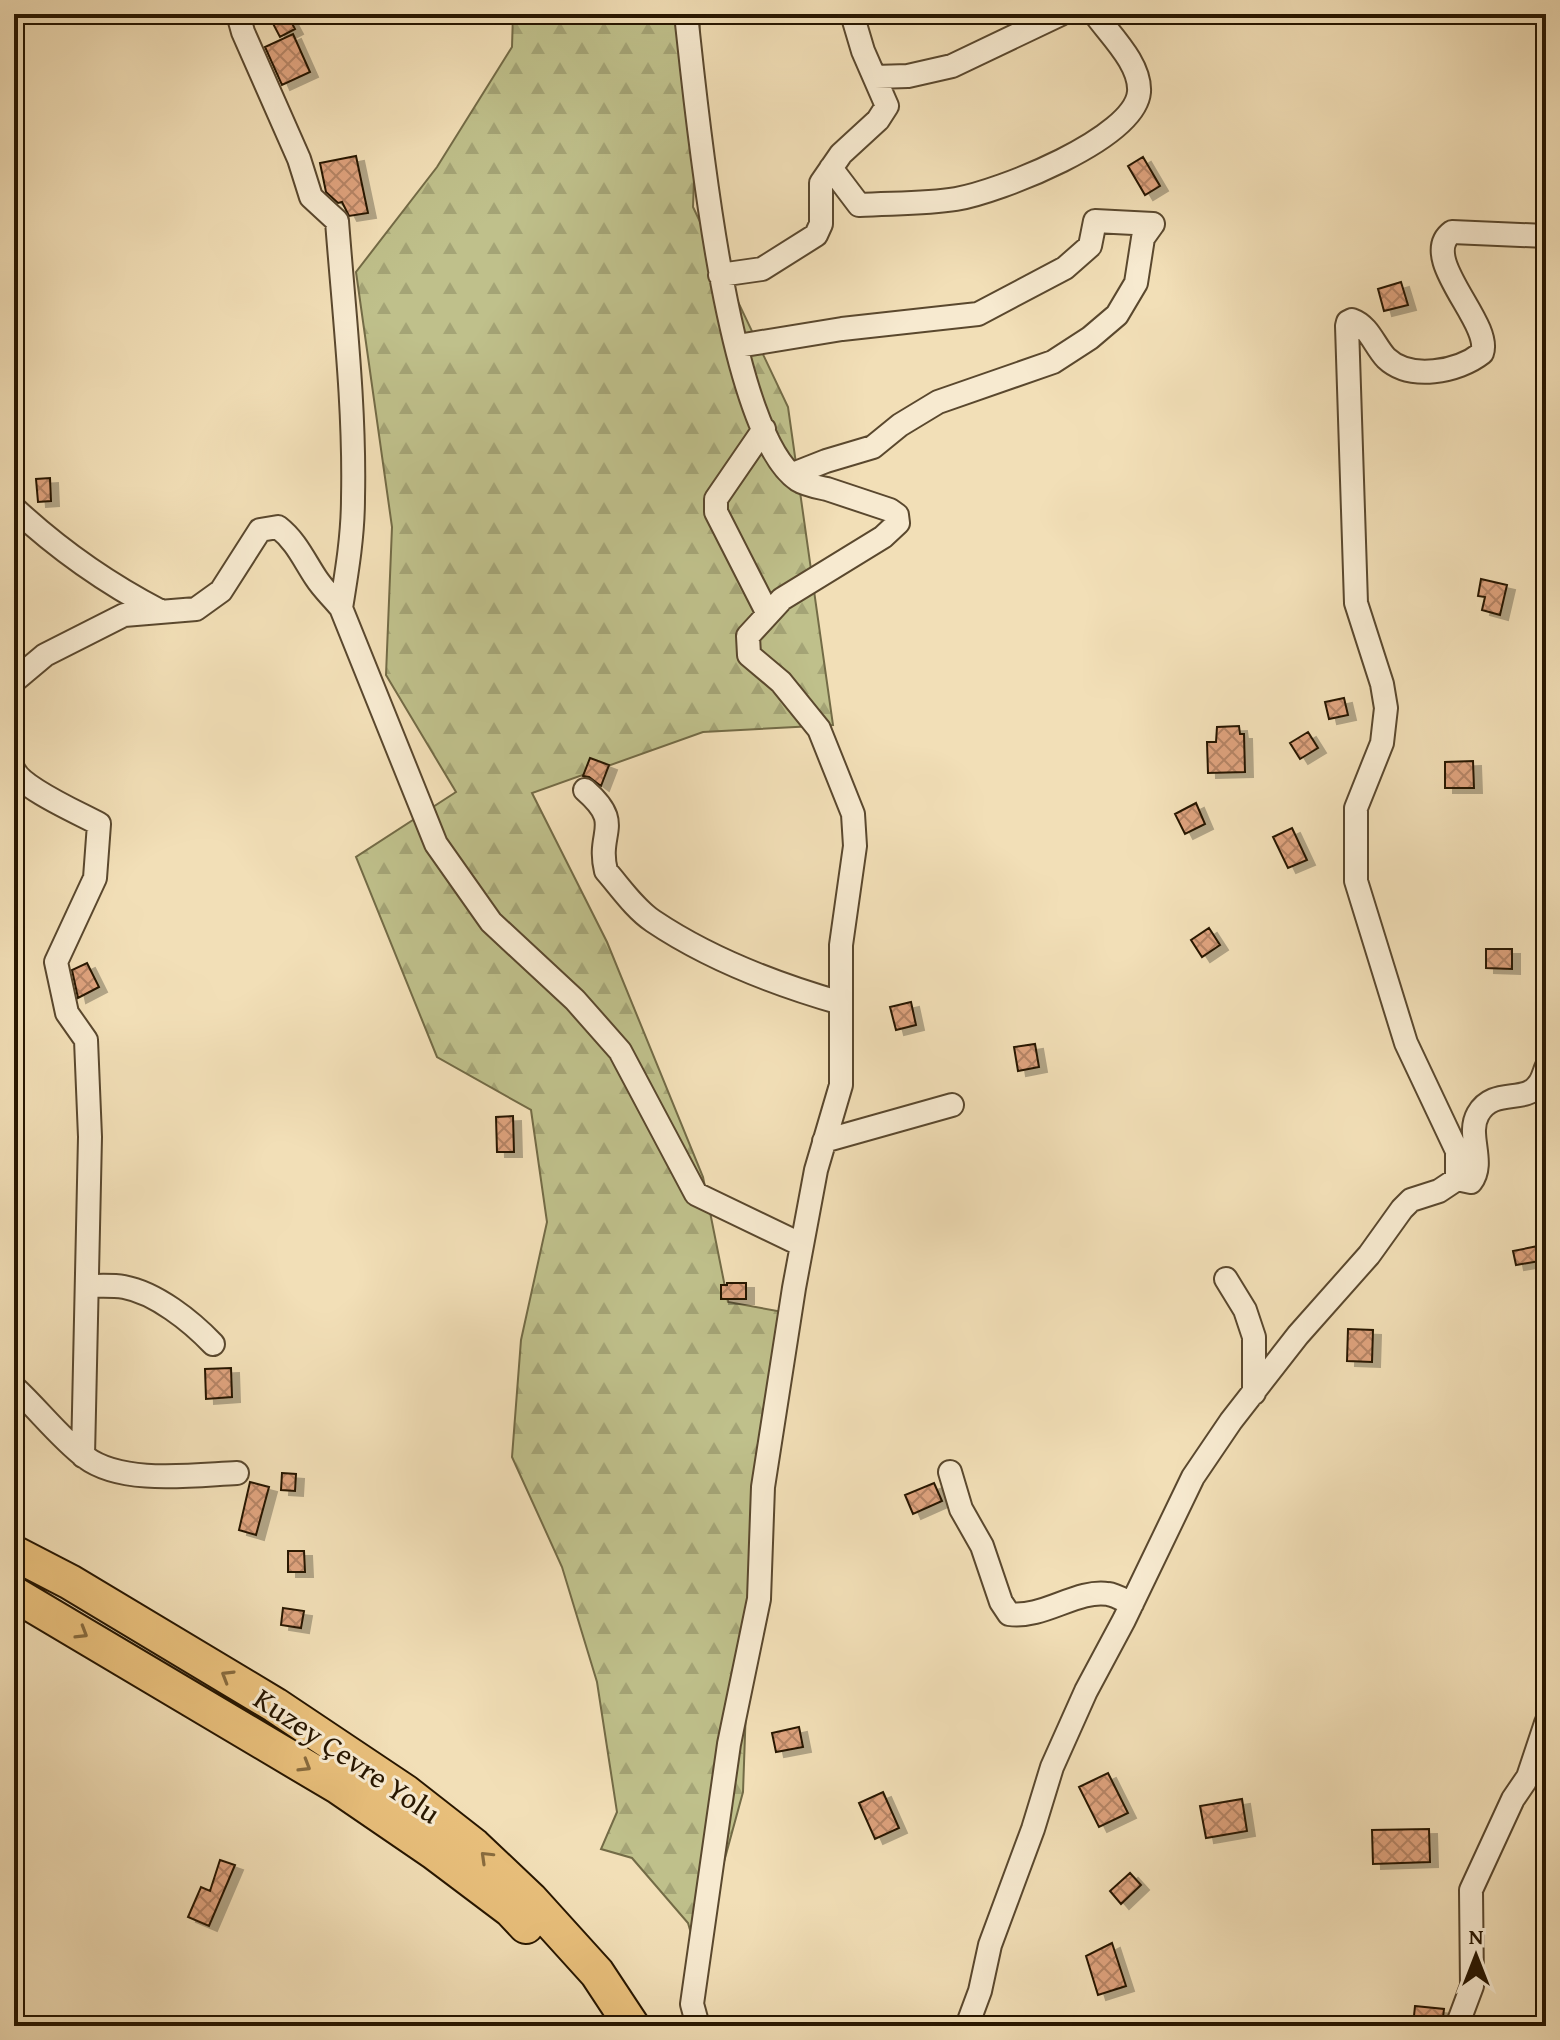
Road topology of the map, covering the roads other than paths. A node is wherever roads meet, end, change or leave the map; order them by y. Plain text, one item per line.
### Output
1 (238, 14) edge
2 (686, 14) edge
3 (852, 14) edge
4 (1061, 14) edge
5 (1095, 14) edge
6 (875, 77) junction
7 (831, 168) junction
8 (1546, 236) edge
9 (720, 275) junction
10 (738, 346) junction
11 (764, 429) junction
12 (793, 474) junction
13 (14, 508) edge
14 (341, 608) junction
15 (160, 611) junction
16 (768, 614) junction
17 (14, 681) edge
18 (14, 770) edge
19 (585, 790) dead end
20 (841, 1003) junction
21 (1546, 1068) edge
22 (952, 1105) dead end
23 (824, 1141) junction
24 (1457, 1179) junction
25 (802, 1245) junction
26 (1226, 1279) dead end
27 (87, 1286) junction
28 (213, 1344) dead end
29 (14, 1387) edge
30 (1254, 1393) junction
31 (83, 1456) junction
32 (950, 1472) dead end
33 (237, 1473) dead end
34 (14, 1553) edge
35 (14, 1594) edge
36 (1132, 1604) junction
37 (1546, 1723) edge
38 (1537, 1775) edge
39 (630, 2024) edge
40 (698, 2026) edge
41 (967, 2026) edge
42 (1457, 2026) edge

1 - 14 street
2 - 9 street
3 - 6 street
4 - 6 street
5 - 7 street
6 - 7 street
7 - 9 street
8 - 24 street
9 - 10 street
10 - 11 street
10 - 12 street
11 - 12 street
11 - 16 street
12 - 16 street
13 - 15 street
14 - 15 street
14 - 25 street
15 - 17 street
16 - 20 street
18 - 27 street
19 - 20 street
20 - 23 street
21 - 24 street
22 - 23 street
23 - 25 street
24 - 30 street
25 - 40 street
26 - 30 street
27 - 28 street
27 - 31 street
29 - 31 street
30 - 36 street
31 - 33 street
32 - 36 street
39 -> 34 main road, Kuzey Çevre Yolu
35 -> 39 main road, Kuzey Çevre Yolu
36 - 41 street
37 - 38 street
38 - 42 street

